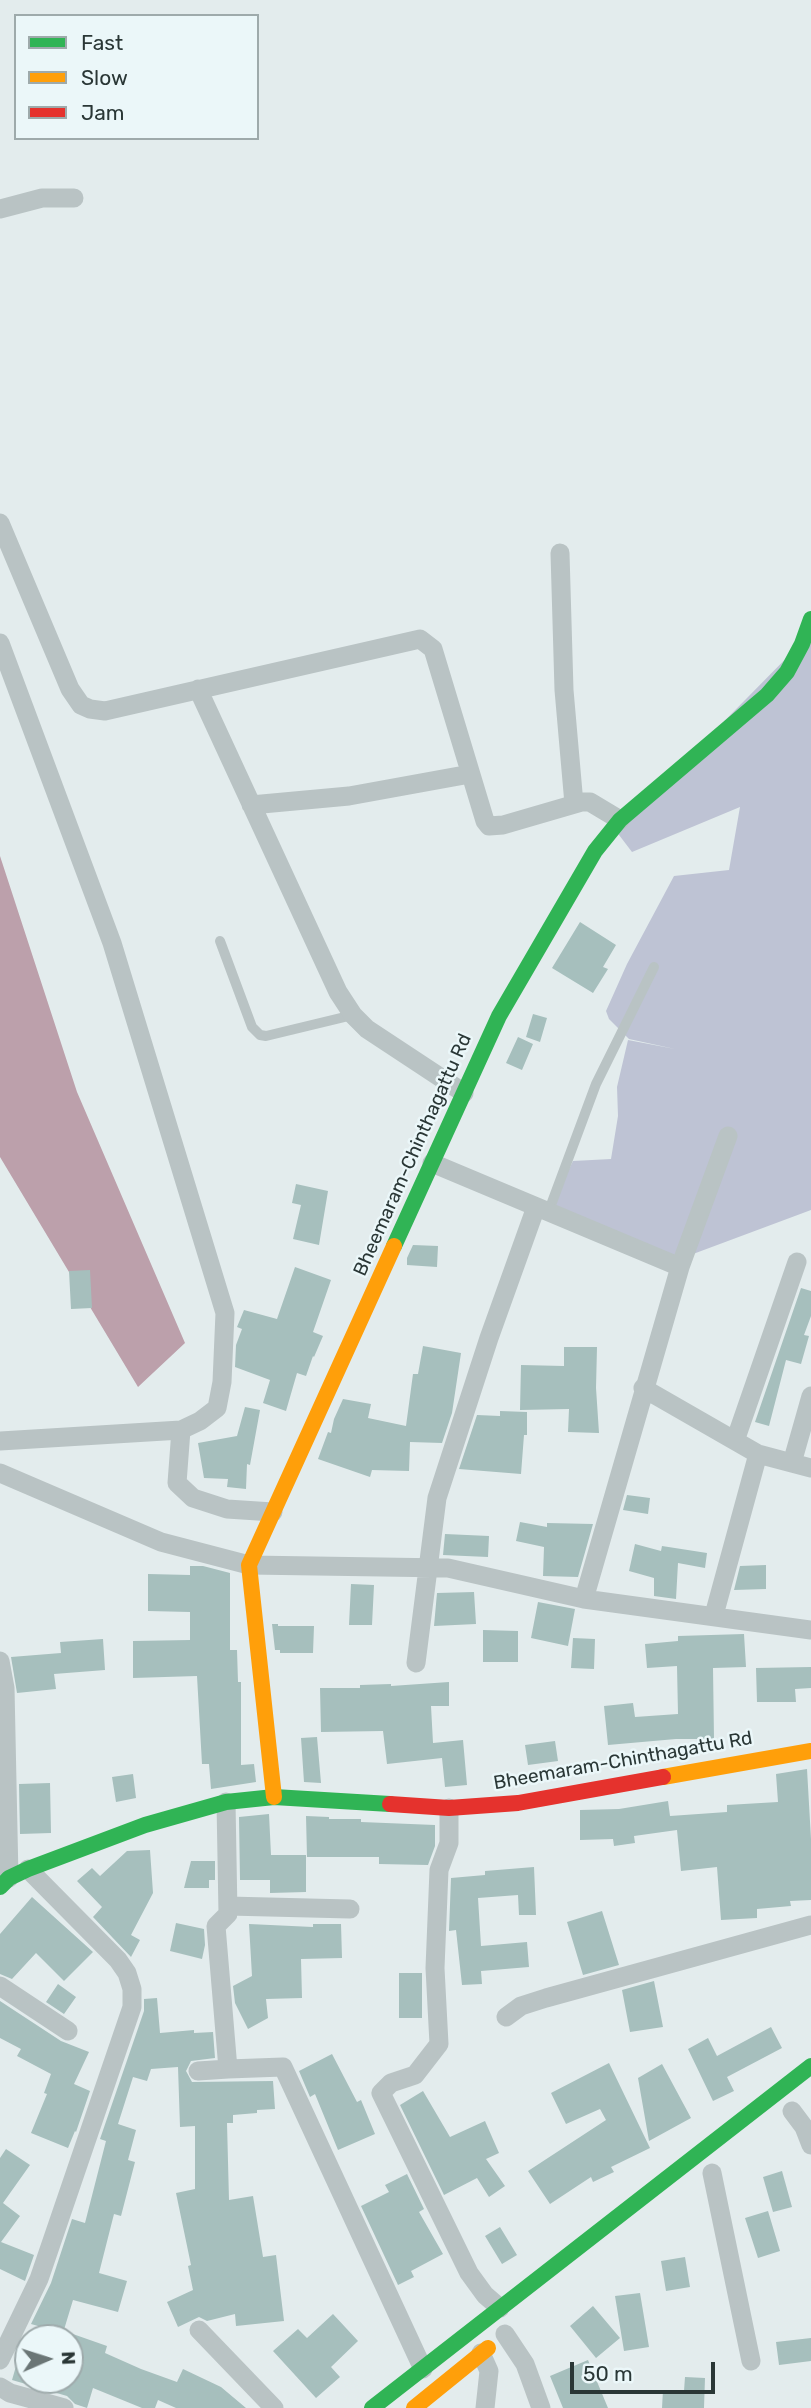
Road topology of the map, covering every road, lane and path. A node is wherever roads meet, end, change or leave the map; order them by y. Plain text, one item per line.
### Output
1 (74, 198) dead end
2 (0, 209) edge
3 (0, 523) edge
4 (560, 553) dead end
5 (811, 619) edge
6 (0, 643) edge
7 (198, 689) junction
8 (470, 774) junction
9 (574, 804) junction
10 (251, 805) junction
11 (620, 820) junction
12 (220, 940) dead end
13 (654, 967) dead end
14 (353, 1015) junction
15 (464, 1093) junction
16 (728, 1136) dead end
17 (432, 1163) junction
18 (542, 1210) junction
19 (797, 1262) dead end
20 (680, 1267) junction
21 (643, 1388) junction
22 (811, 1396) edge
23 (181, 1430) junction
24 (0, 1441) edge
25 (735, 1441) junction
26 (758, 1454) junction
27 (792, 1463) junction
28 (811, 1468) edge
29 (0, 1473) edge
30 (273, 1513) junction
31 (249, 1565) junction
32 (428, 1568) junction
33 (583, 1599) junction
34 (714, 1615) junction
35 (811, 1630) edge
36 (0, 1661) edge
37 (416, 1663) dead end
38 (811, 1751) edge
39 (274, 1797) junction
40 (226, 1802) junction
41 (449, 1808) junction
42 (28, 1869) junction
43 (4, 1882) edge
44 (228, 1906) junction
45 (350, 1909) dead end
46 (811, 1925) edge
47 (0, 1986) edge
48 (506, 2017) dead end
49 (68, 2031) dead end
50 (811, 2066) edge
51 (228, 2069) junction
52 (198, 2071) dead end
53 (792, 2111) dead end
54 (811, 2145) edge
55 (712, 2174) dead end
56 (500, 2308) junction
57 (199, 2330) dead end
58 (510, 2330) joint
59 (481, 2353) junction
60 (0, 2360) edge
61 (751, 2361) dead end
62 (423, 2369) junction
63 (0, 2387) edge
64 (64, 2408) edge
65 (274, 2408) edge
66 (372, 2408) edge
67 (414, 2408) edge
68 (485, 2408) edge
69 (541, 2408) edge

1 - 2 street
3 - 7 street
4 - 9 street
5 - 11 main road, Bheemaram-Chinthagattu Rd
6 - 23 street
7 - 8 street
7 - 10 street
8 - 9 street
8 - 10 street
9 - 11 street
10 - 14 street
11 - 15 main road, Bheemaram-Chinthagattu Rd
12 - 14 lane
13 - 18 lane
14 - 15 street
15 - 17 main road, Bheemaram-Chinthagattu Rd
16 - 20 street
17 - 18 street
17 - 30 main road, Bheemaram-Chinthagattu Rd
18 - 20 street
18 - 32 street
19 - 25 street
20 - 21 street
21 - 25 street
21 - 33 street
22 - 27 street
23 - 24 street
23 - 30 street
25 - 26 street
26 - 27 street
26 - 34 street
27 - 28 street
29 - 31 street
30 - 31 main road, Bheemaram-Chinthagattu Rd
31 - 32 street
31 - 39 main road
32 - 33 street
32 - 37 street
33 - 34 street
34 - 35 street
36 - 43 street
38 - 41 main road, Bheemaram-Chinthagattu Rd
39 - 40 main road, Bheemaram-Chinthagattu Rd
39 - 41 main road, Bheemaram-Chinthagattu Rd
40 - 42 main road, Bheemaram-Chinthagattu Rd
40 - 44 street
41 - 56 street
42 - 43 main road, Bheemaram-Chinthagattu Rd
42 - 60 street
44 - 45 street
44 - 51 street
46 - 48 street
47 - 49 street
50 - 56 main road
51 - 52 street
51 - 62 street
53 - 54 street
55 - 61 street
56 - 62 main road
57 - 65 street
58 - 59 main road
58 - 69 street
59 - 67 main road
59 - 68 street
62 - 66 main road
63 - 64 street

